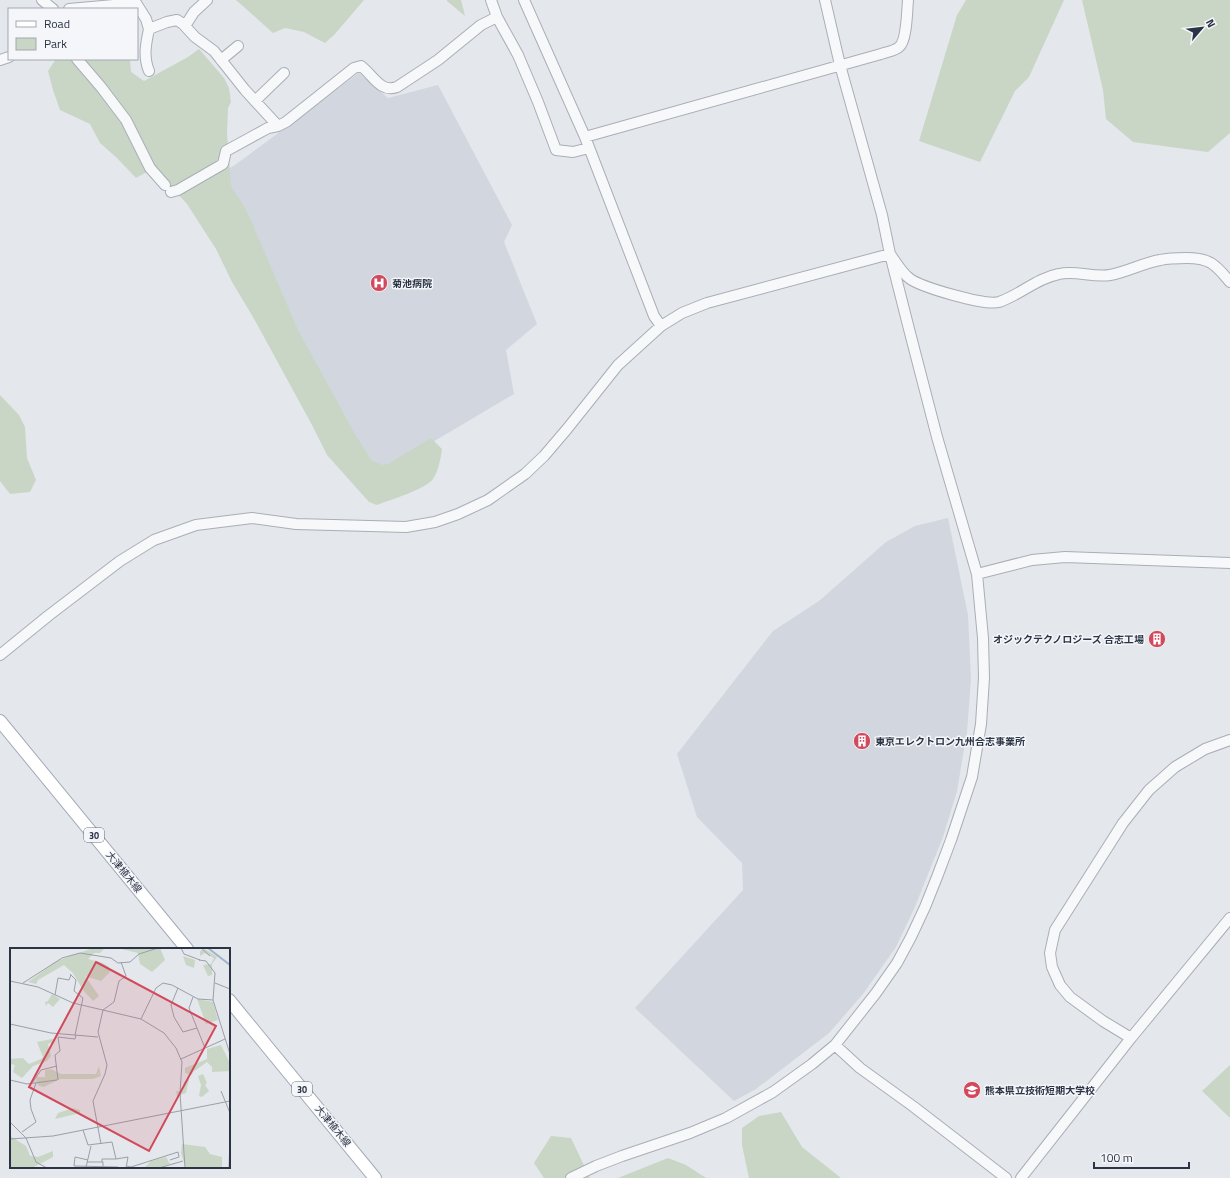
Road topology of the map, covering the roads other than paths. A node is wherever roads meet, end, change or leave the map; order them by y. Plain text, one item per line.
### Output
1 (42, 0) edge
2 (207, 0) edge
3 (491, 0) edge
4 (524, 0) edge
5 (825, 0) edge
6 (908, 0) edge
7 (52, 8) edge
8 (80, 8) edge
9 (497, 17) junction
10 (186, 26) junction
11 (149, 29) junction
12 (219, 46) dead end
13 (238, 46) dead end
14 (223, 58) junction
15 (78, 60) edge
16 (840, 65) junction
17 (149, 71) dead end
18 (284, 73) dead end
19 (255, 101) junction
20 (278, 126) junction
21 (585, 138) junction
22 (589, 148) junction
23 (890, 254) junction
24 (1230, 282) edge
25 (661, 326) junction
26 (1230, 563) edge
27 (977, 574) junction
28 (0, 655) edge
29 (0, 721) edge
30 (1230, 740) edge
31 (1230, 918) edge
32 (186, 948) edge
33 (230, 1001) edge
34 (1131, 1038) junction
35 (835, 1045) junction
36 (375, 1178) edge
37 (571, 1178) edge
38 (1006, 1178) edge
39 (1021, 1178) edge

1 - 7 street
2 - 10 street
3 - 9 street
4 - 21 street
5 - 16 street
6 - 16 street
8 - 11 street
9 - 20 street
9 - 22 street
10 - 11 street
10 - 14 street
11 - 17 street
12 - 14 street
13 - 14 street
14 - 19 street
15 - 20 street
16 - 21 street
16 - 23 street
18 - 19 street
19 - 20 street
21 - 22 street
22 - 25 street
23 - 24 street
23 - 25 street
23 - 27 street
25 - 28 street
26 - 27 street
27 - 35 street
29 - 32 main road, 大津植木線 / 30
30 - 34 street
31 - 34 street
33 - 36 main road, 大津植木線 / 30
34 - 39 street
35 - 37 street
35 - 38 street

